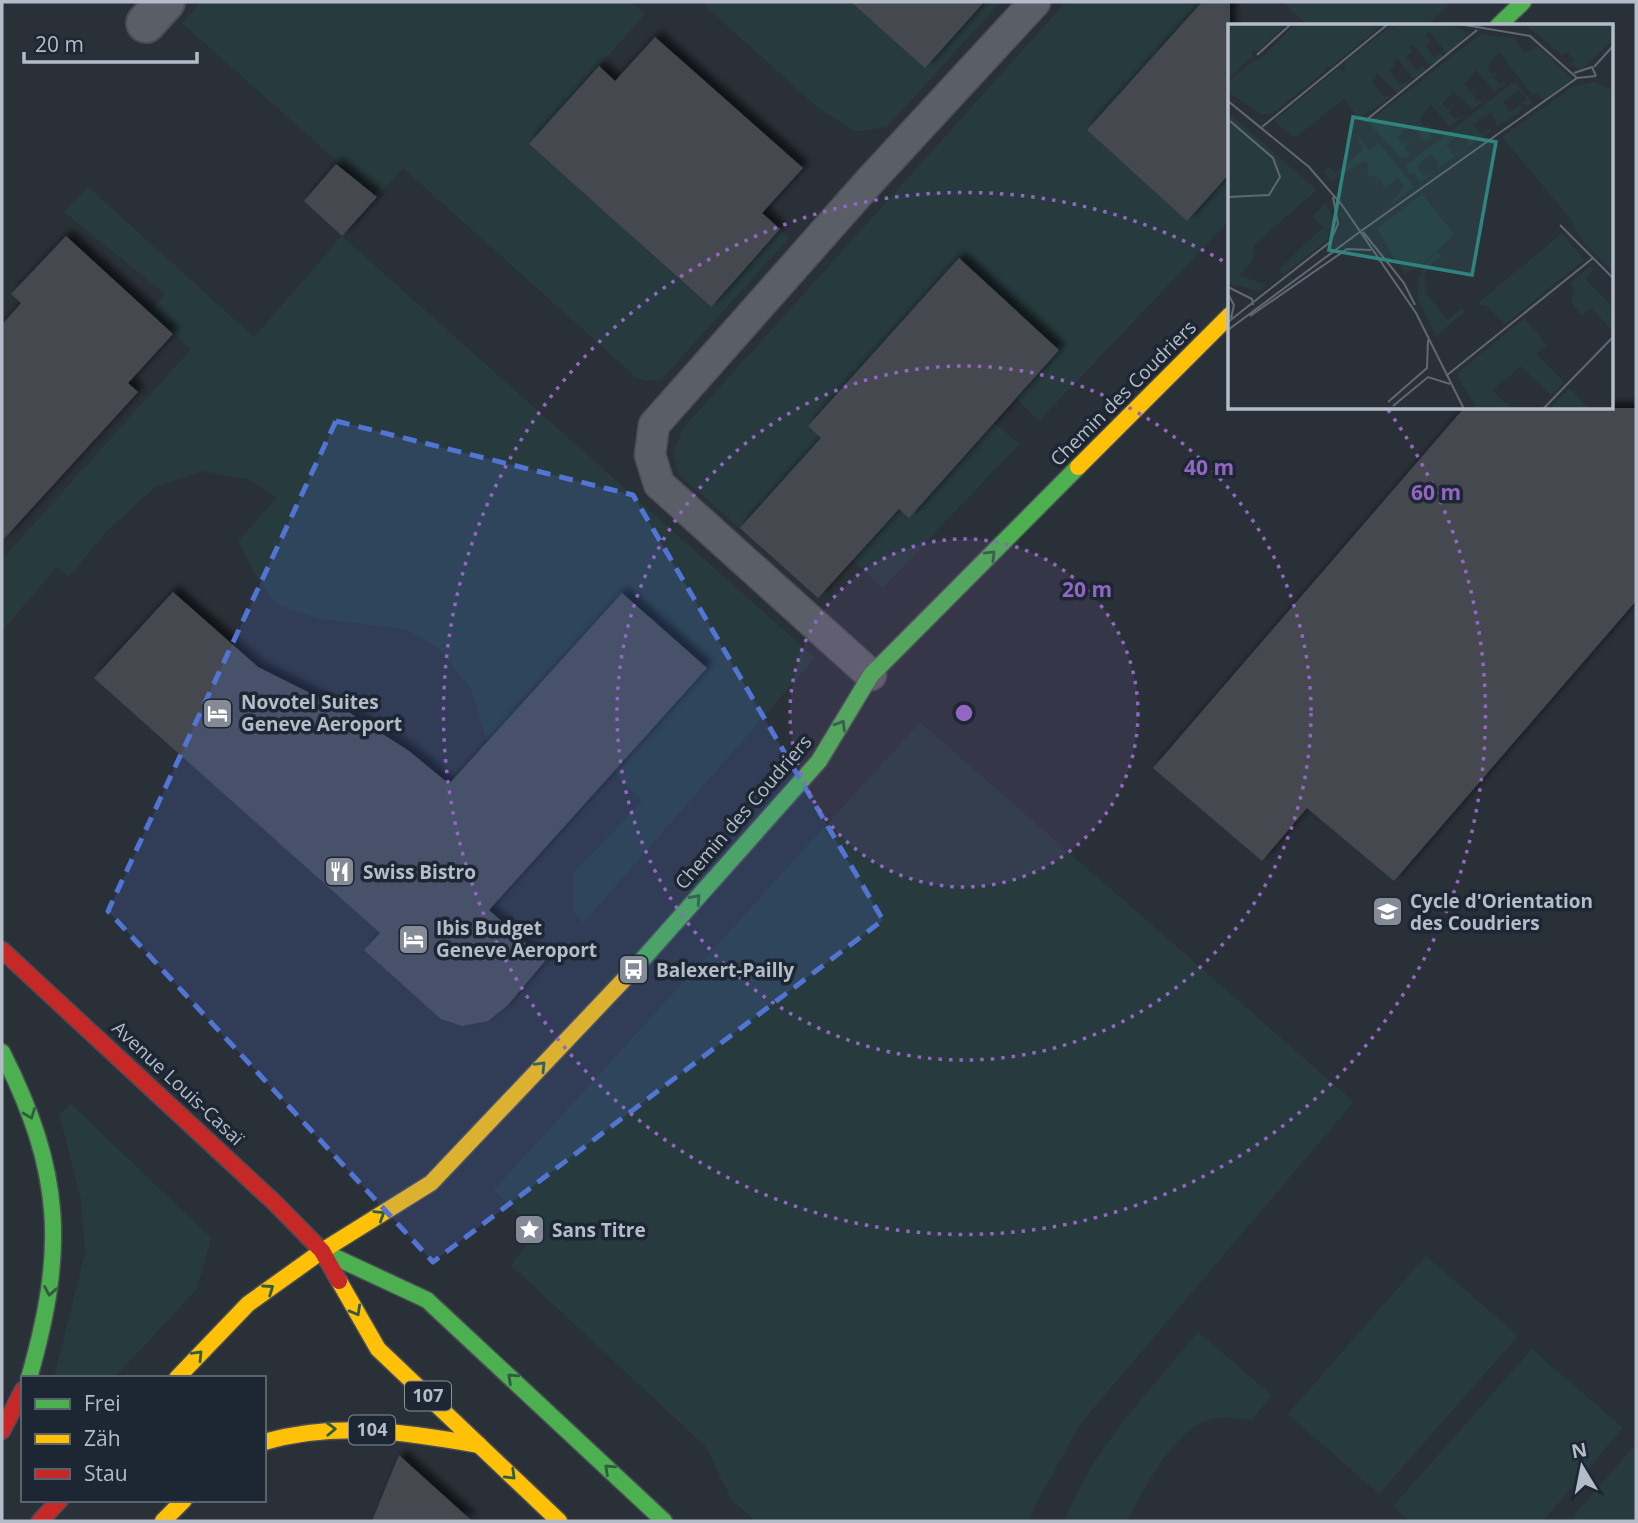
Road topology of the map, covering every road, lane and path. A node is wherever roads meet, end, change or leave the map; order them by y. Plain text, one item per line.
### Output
1 (1035, 2) edge
2 (1523, 2) edge
3 (1500, 24) edge
4 (1228, 317) edge
5 (870, 675) junction
6 (2, 950) edge
7 (2, 1052) edge
8 (322, 1251) junction
9 (30, 1376) edge
10 (179, 1376) edge
11 (21, 1394) edge
12 (2, 1431) edge
13 (266, 1441) edge
14 (480, 1445) junction
15 (58, 1502) edge
16 (182, 1502) edge
17 (40, 1521) edge
18 (163, 1521) edge
19 (559, 1521) edge
20 (664, 1521) edge

1 - 5 lane
2 - 3 main road
5 -> 4 main road, Chemin des Coudriers
8 -> 5 main road, Chemin des Coudriers
6 - 8 main road, Avenue Louis-Casaï / 107
7 -> 9 main road
10 -> 8 main road, Chemin des Coudriers
8 -> 14 main road, Avenue Louis-Casaï / 107
20 -> 8 main road, Avenue Louis-Casaï / 107
11 - 12 main road
13 -> 14 main road, 104
14 -> 19 main road, Avenue Louis-Casaï / 107
15 - 17 main road
16 - 18 main road

